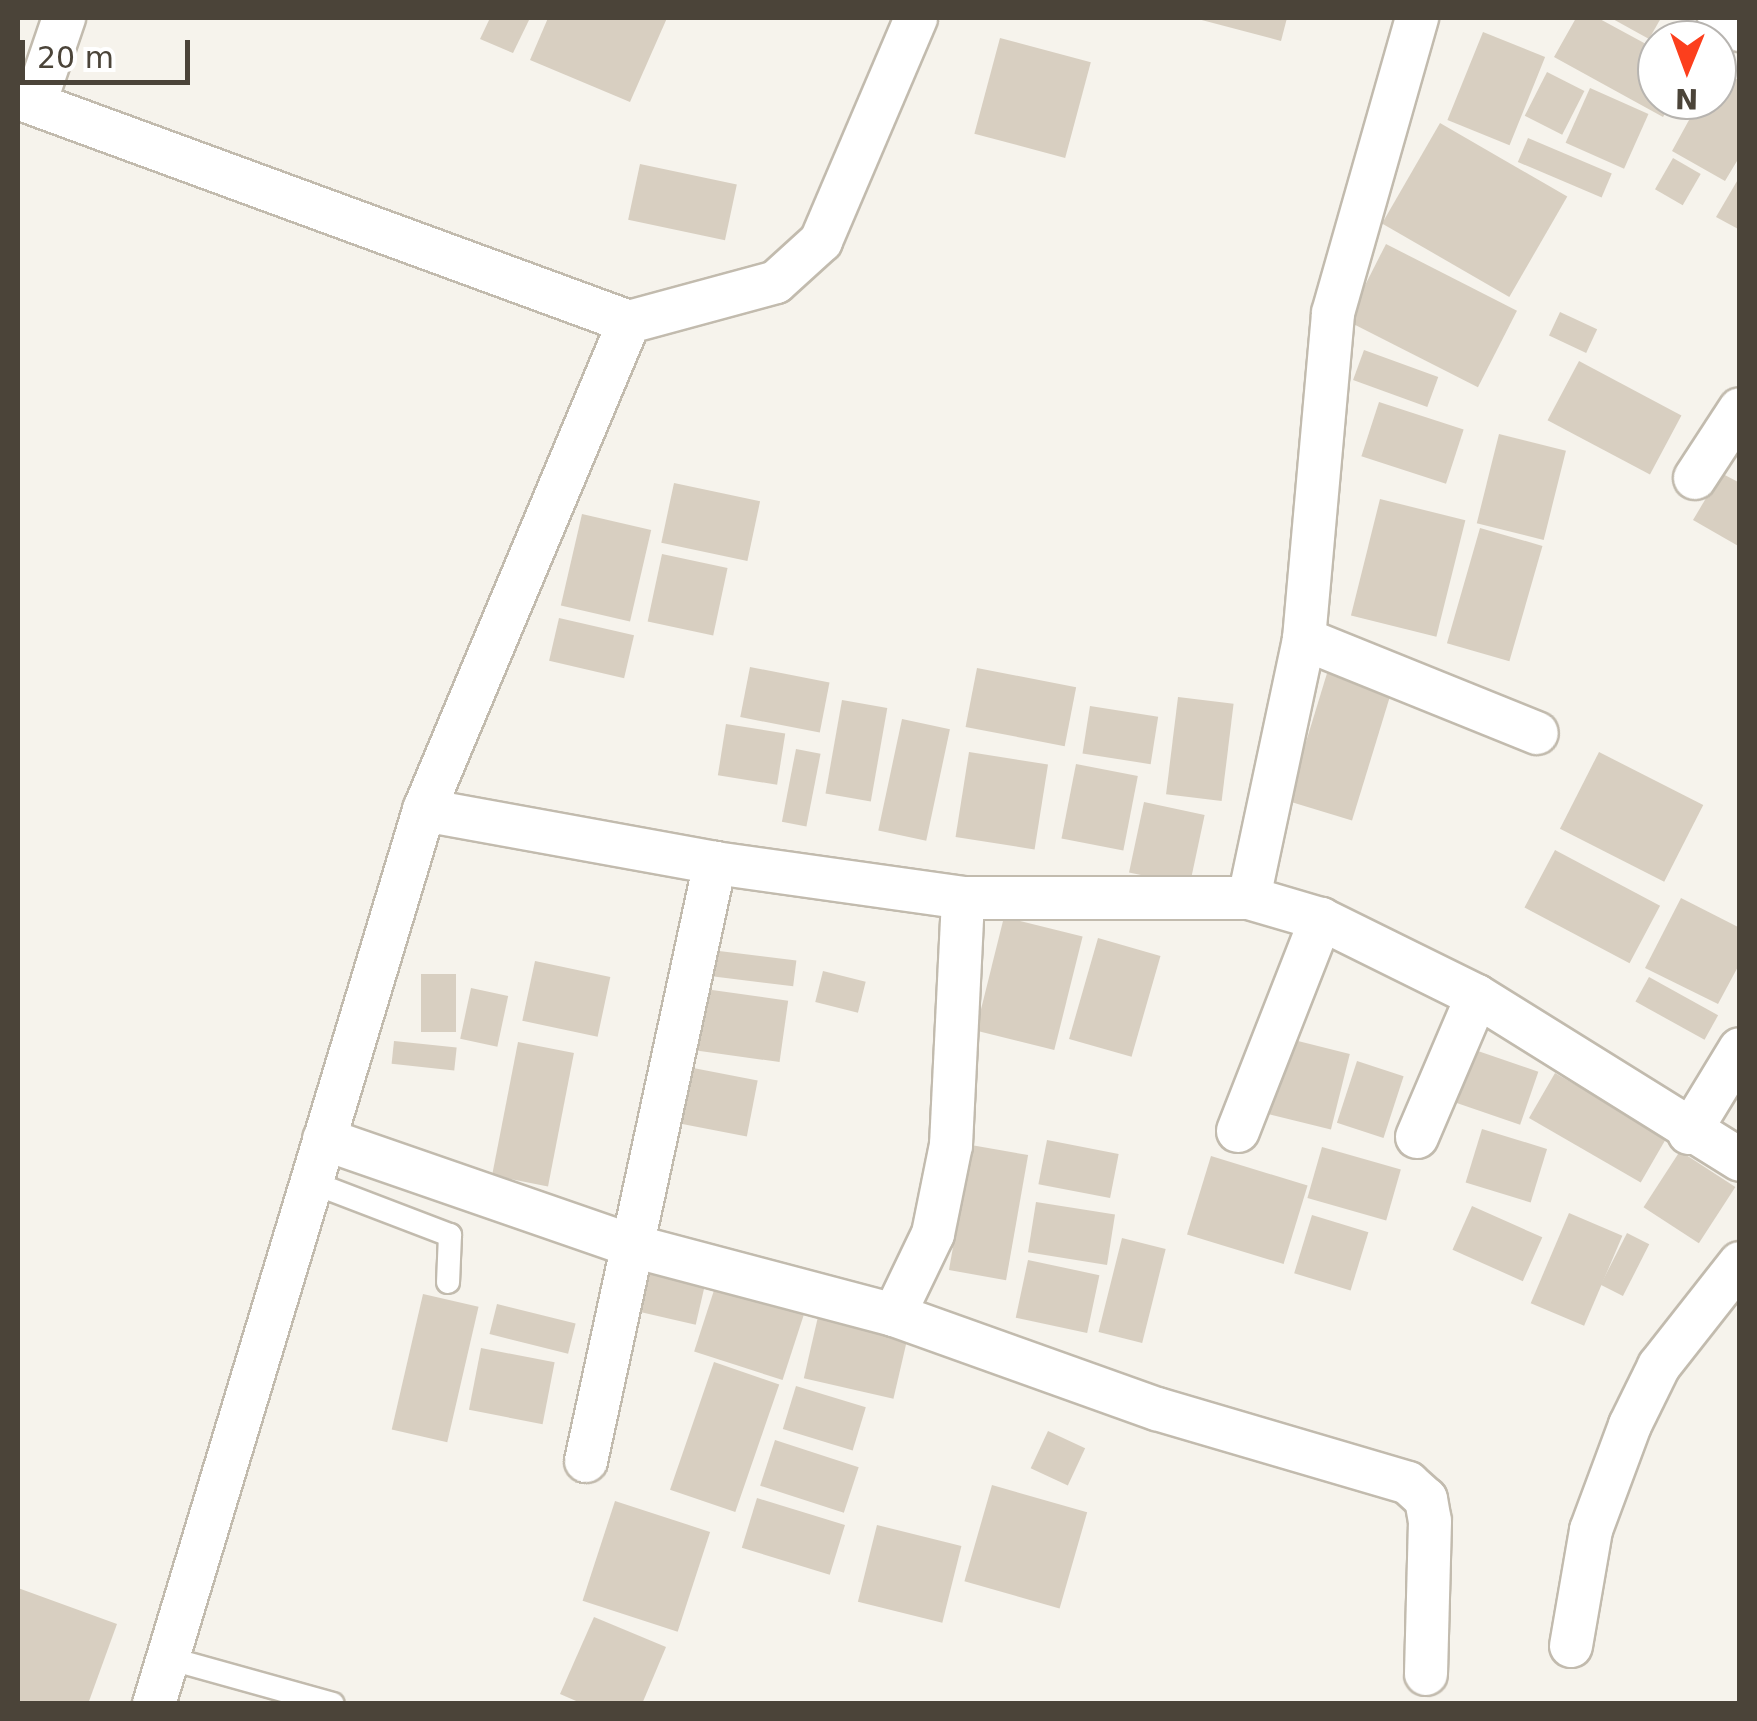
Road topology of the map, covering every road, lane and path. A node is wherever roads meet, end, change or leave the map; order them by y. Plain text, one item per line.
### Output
1 (64, 18) edge
2 (916, 18) edge
3 (1416, 18) edge
4 (1719, 18) edge
5 (1740, 30) edge
6 (26, 101) edge
7 (629, 322) junction
8 (1740, 408) edge
9 (1695, 478) dead end
10 (1304, 639) junction
11 (1537, 733) dead end
12 (424, 810) junction
13 (715, 863) junction
14 (963, 898) junction
15 (1249, 898) junction
16 (1321, 919) junction
17 (1478, 996) junction
18 (1740, 1049) edge
19 (1238, 1130) dead end
20 (1689, 1133) junction
21 (1417, 1138) dead end
22 (324, 1139) junction
23 (1740, 1160) edge
24 (312, 1182) junction
25 (633, 1246) junction
26 (1740, 1264) edge
27 (448, 1282) dead end
28 (894, 1315) junction
29 (586, 1461) dead end
30 (1571, 1646) dead end
31 (168, 1658) junction
32 (1426, 1674) dead end
33 (154, 1704) edge
34 (333, 1704) edge

1 - 6 street
2 - 7 street
3 - 10 street
4 - 5 street
6 - 7 street
7 - 12 street
8 - 9 street
10 - 11 street
10 - 15 street
12 - 13 street
12 - 22 street
13 - 14 street
13 - 25 street
14 - 15 street
14 - 28 street
15 - 16 street
16 - 17 street
16 - 19 street
17 - 20 street
17 - 21 street
18 - 20 street
20 - 23 street
22 - 24 street
22 - 25 street
24 - 27 lane
24 - 31 street
25 - 28 street
25 - 29 street
26 - 30 street
28 - 32 street
31 - 33 street
31 - 34 lane

